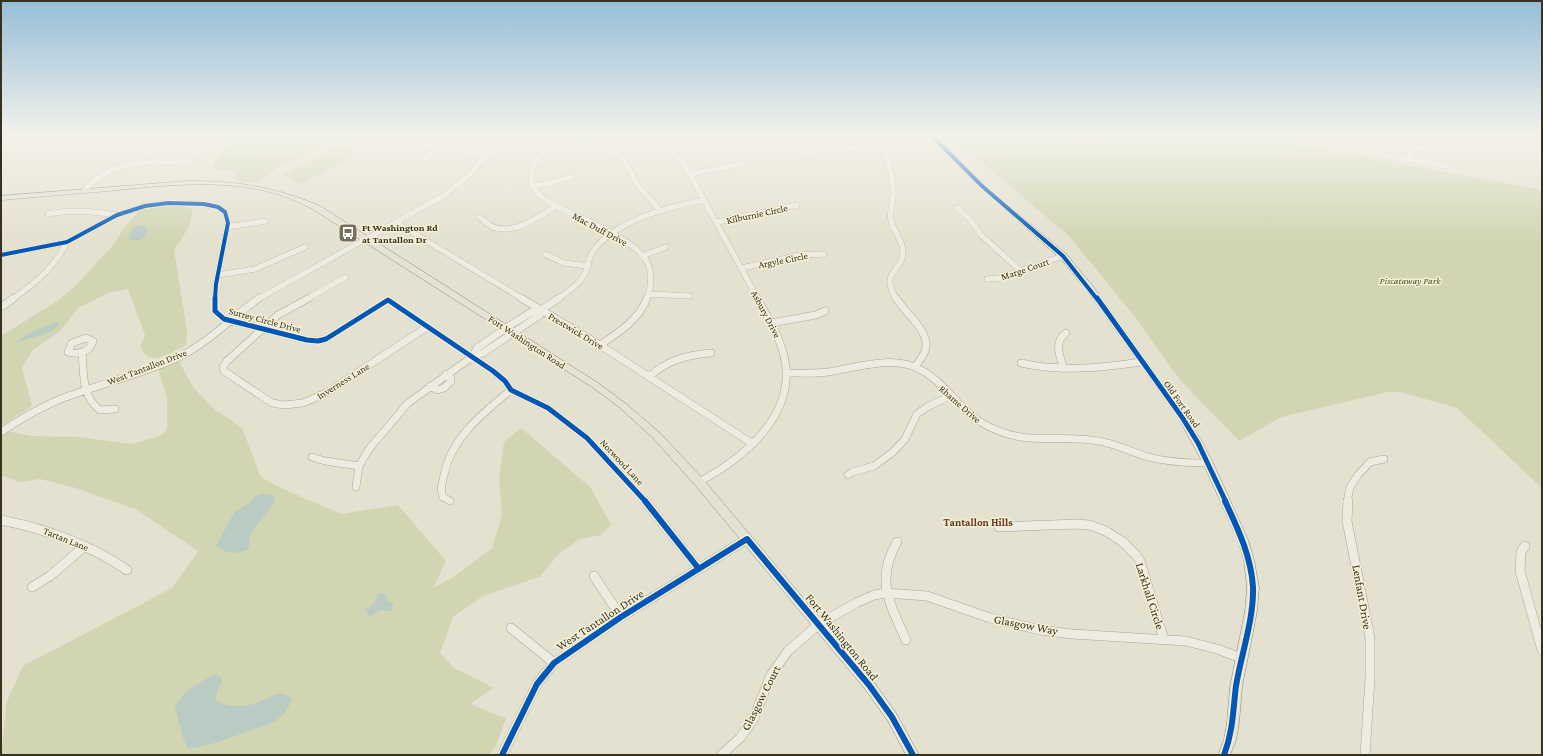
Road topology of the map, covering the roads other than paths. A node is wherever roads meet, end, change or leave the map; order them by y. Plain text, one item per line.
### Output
1 (108, 171) edge
2 (474, 171) edge
3 (532, 171) edge
4 (630, 171) edge
5 (688, 171) edge
6 (704, 171) edge
7 (889, 171) edge
8 (968, 171) edge
9 (690, 174) junction
10 (573, 177) dead end
11 (532, 187) junction
12 (84, 191) junction
13 (1, 198) edge
14 (704, 200) junction
15 (797, 205) dead end
16 (556, 206) junction
17 (957, 208) dead end
18 (660, 210) junction
19 (48, 214) dead end
20 (117, 215) junction
21 (480, 217) dead end
22 (266, 221) dead end
23 (717, 222) junction
24 (397, 223) junction
25 (227, 227) junction
26 (613, 235) junction
27 (366, 239) junction
28 (67, 242) junction
29 (305, 247) dead end
30 (666, 247) dead end
31 (546, 254) dead end
32 (824, 254) dead end
33 (1, 255) edge
34 (642, 256) junction
35 (1063, 256) junction
36 (589, 266) junction
37 (742, 268) junction
38 (1020, 270) junction
39 (218, 275) junction
40 (346, 277) dead end
41 (987, 279) dead end
42 (649, 294) junction
43 (688, 296) dead end
44 (1, 307) edge
45 (541, 310) junction
46 (825, 311) dead end
47 (230, 321) junction
48 (771, 322) junction
49 (263, 328) junction
50 (428, 328) junction
51 (510, 331) junction
52 (1066, 333) dead end
53 (600, 345) junction
54 (82, 352) dead end
55 (711, 353) dead end
56 (472, 357) junction
57 (1141, 362) junction
58 (1021, 363) dead end
59 (915, 367) junction
60 (1064, 369) junction
61 (786, 373) junction
62 (650, 377) junction
63 (85, 390) junction
64 (511, 390) junction
65 (950, 396) junction
66 (115, 409) dead end
67 (1, 432) edge
68 (753, 444) junction
69 (312, 456) dead end
70 (1384, 459) dead end
71 (1208, 463) junction
72 (359, 466) junction
73 (848, 475) dead end
74 (700, 482) junction
75 (356, 487) dead end
76 (450, 501) dead end
77 (1, 520) edge
78 (999, 526) dead end
79 (747, 539) junction
80 (897, 542) dead end
81 (85, 546) junction
82 (1525, 546) dead end
83 (699, 569) junction
84 (127, 570) dead end
85 (594, 576) dead end
86 (32, 587) dead end
87 (886, 593) junction
88 (621, 618) junction
89 (819, 624) junction
90 (511, 628) dead end
91 (906, 640) dead end
92 (1164, 640) junction
93 (1542, 650) edge
94 (1241, 658) junction
95 (554, 663) junction
96 (502, 755) edge
97 (721, 755) edge
98 (913, 755) edge
99 (1224, 755) edge
100 (1365, 755) edge

1 - 12 street
2 - 24 street, West Tantallon Drive
3 - 11 street
4 - 18 street
5 - 9 street, Asbury Drive
6 - 9 street
7 - 59 street
8 - 35 main road, Old Fort Road
9 - 14 street, Asbury Drive
10 - 11 street
11 - 16 street, Mac Duff Drive
12 - 13 main road, Fort Washington Road
12 - 27 main road, Fort Washington Road
14 - 18 street
14 - 23 street, Asbury Drive
15 - 23 street, Kilburnie Circle
16 - 21 street
16 - 26 street, Mac Duff Drive
17 - 38 street
18 - 26 street
19 - 20 street
20 - 25 street, Surrey Circle Drive
20 - 28 street, Surrey Circle Drive
22 - 25 street
23 - 37 street, Asbury Drive
24 - 27 street, West Tantallon Drive
24 - 45 street, Prestwick Drive
25 - 39 street, Surrey Circle Drive
26 - 34 street, Mac Duff Drive
26 - 36 street
27 - 47 street, West Tantallon Drive
27 - 51 main road, Fort Washington Road
28 - 33 street, Surrey Circle Drive
28 - 44 street
29 - 39 street
30 - 34 street
31 - 36 street
32 - 37 street, Argyle Circle
34 - 42 street, Mac Duff Drive
35 - 38 street, Marge Court
35 - 57 main road, Old Fort Road
36 - 45 street
37 - 48 street, Asbury Drive
38 - 41 street, Marge Court
39 - 47 street, Surrey Circle Drive
40 - 49 street, Inverness Lane
42 - 43 street
42 - 53 street, Mac Duff Drive
45 - 51 street
45 - 53 street, Prestwick Drive
46 - 48 street
47 - 49 street, Surrey Circle Drive
47 - 63 street, West Tantallon Drive
48 - 61 street, Asbury Drive
49 - 50 street, Surrey Circle Drive
49 - 50 street, Inverness Lane
50 - 56 street, Surrey Circle Drive
51 - 56 street
51 - 74 main road, Fort Washington Road
52 - 60 street
53 - 62 street, Prestwick Drive
54 - 63 street
55 - 62 street
56 - 64 street, Surrey Circle Drive
56 - 72 street
57 - 60 street
57 - 71 main road, Old Fort Road
58 - 60 street
59 - 61 street, Rhame Drive
59 - 65 street, Rhame Drive
61 - 68 street, Asbury Drive
62 - 68 street, Prestwick Drive
63 - 66 street
63 - 67 street, West Tantallon Drive
64 - 76 street
64 - 83 street, Norwood Lane
65 - 71 street, Rhame Drive
65 - 73 street
68 - 74 street, Asbury Drive
69 - 72 street
70 - 100 street, Lenfant Drive
71 - 94 main road, Old Fort Road
72 - 75 street
74 - 79 main road, Fort Washington Road
77 - 81 street, Tartan Lane
78 - 92 street, Larkhall Circle
79 - 83 street, West Tantallon Drive
79 - 89 main road, Fort Washington Road
80 - 87 street
81 - 84 street, Tartan Lane
81 - 86 street
82 - 93 street
83 - 88 street, West Tantallon Drive
85 - 88 street
87 - 89 street, Glasgow Way
87 - 91 street
87 - 92 street, Glasgow Way
88 - 95 street, West Tantallon Drive
89 - 97 street, Glasgow Court
89 - 98 main road, Fort Washington Road
90 - 95 street
92 - 94 street, Glasgow Way
94 - 99 main road, Old Fort Road
95 - 96 street, West Tantallon Drive

